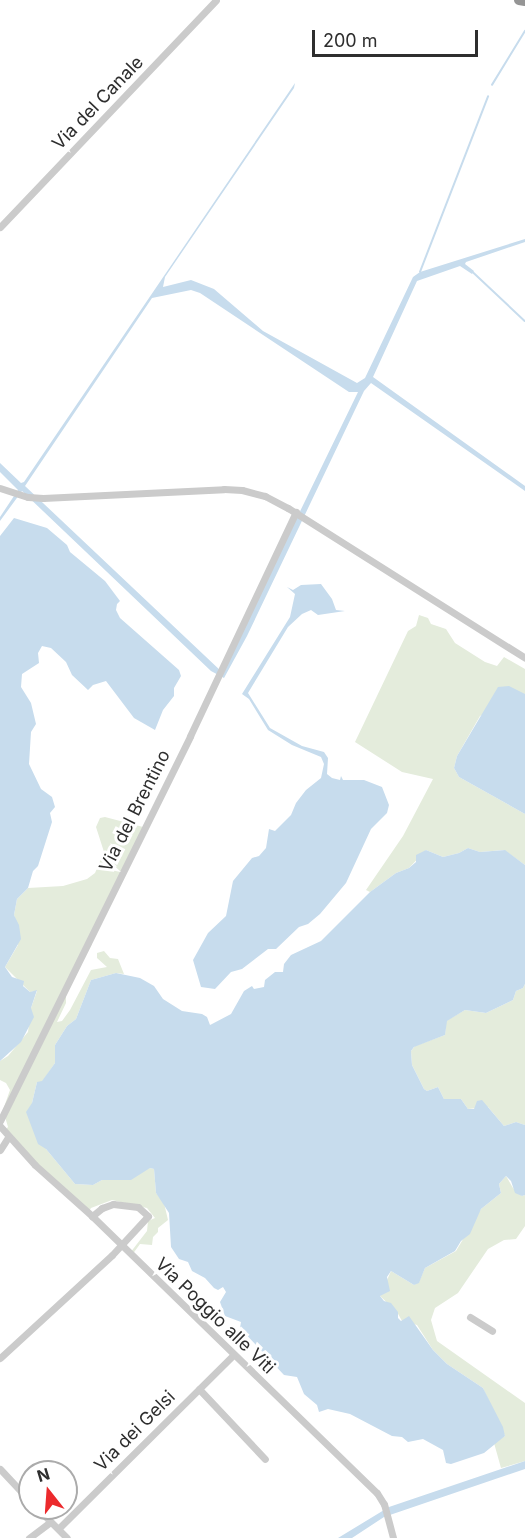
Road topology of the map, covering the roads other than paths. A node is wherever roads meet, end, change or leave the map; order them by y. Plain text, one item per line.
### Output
1 (216, 0) edge
2 (519, 0) edge
3 (525, 1) edge
4 (0, 227) edge
5 (0, 488) edge
6 (299, 515) junction
7 (525, 658) edge
8 (0, 1124) edge
9 (8, 1137) junction
10 (0, 1150) edge
11 (92, 1216) junction
12 (122, 1245) junction
13 (470, 1317) dead end
14 (492, 1331) dead end
15 (233, 1355) junction
16 (0, 1358) edge
17 (199, 1389) junction
18 (265, 1459) dead end
19 (0, 1469) edge
20 (18, 1488) edge
21 (50, 1522) joint
22 (59, 1528) junction
23 (29, 1538) edge
24 (67, 1538) edge
25 (393, 1538) edge

1 - 4 street, Via del Canale
2 - 3 highway
5 - 6 street
6 - 7 street
6 - 8 street, Via del Brentino
8 - 9 street, Via Poggio alle Viti
9 - 10 street
9 - 11 street, Via Poggio alle Viti
11 - 12 street, Via Poggio alle Viti
11 - 12 street
12 - 15 street, Via Poggio alle Viti
12 - 16 street
13 - 14 street
15 - 17 street, Via dei Gelsi
15 - 25 street, Via Poggio alle Viti
17 - 18 street
17 - 22 street, Via dei Gelsi
19 - 20 street
21 - 22 street
21 - 23 street
22 - 24 street

